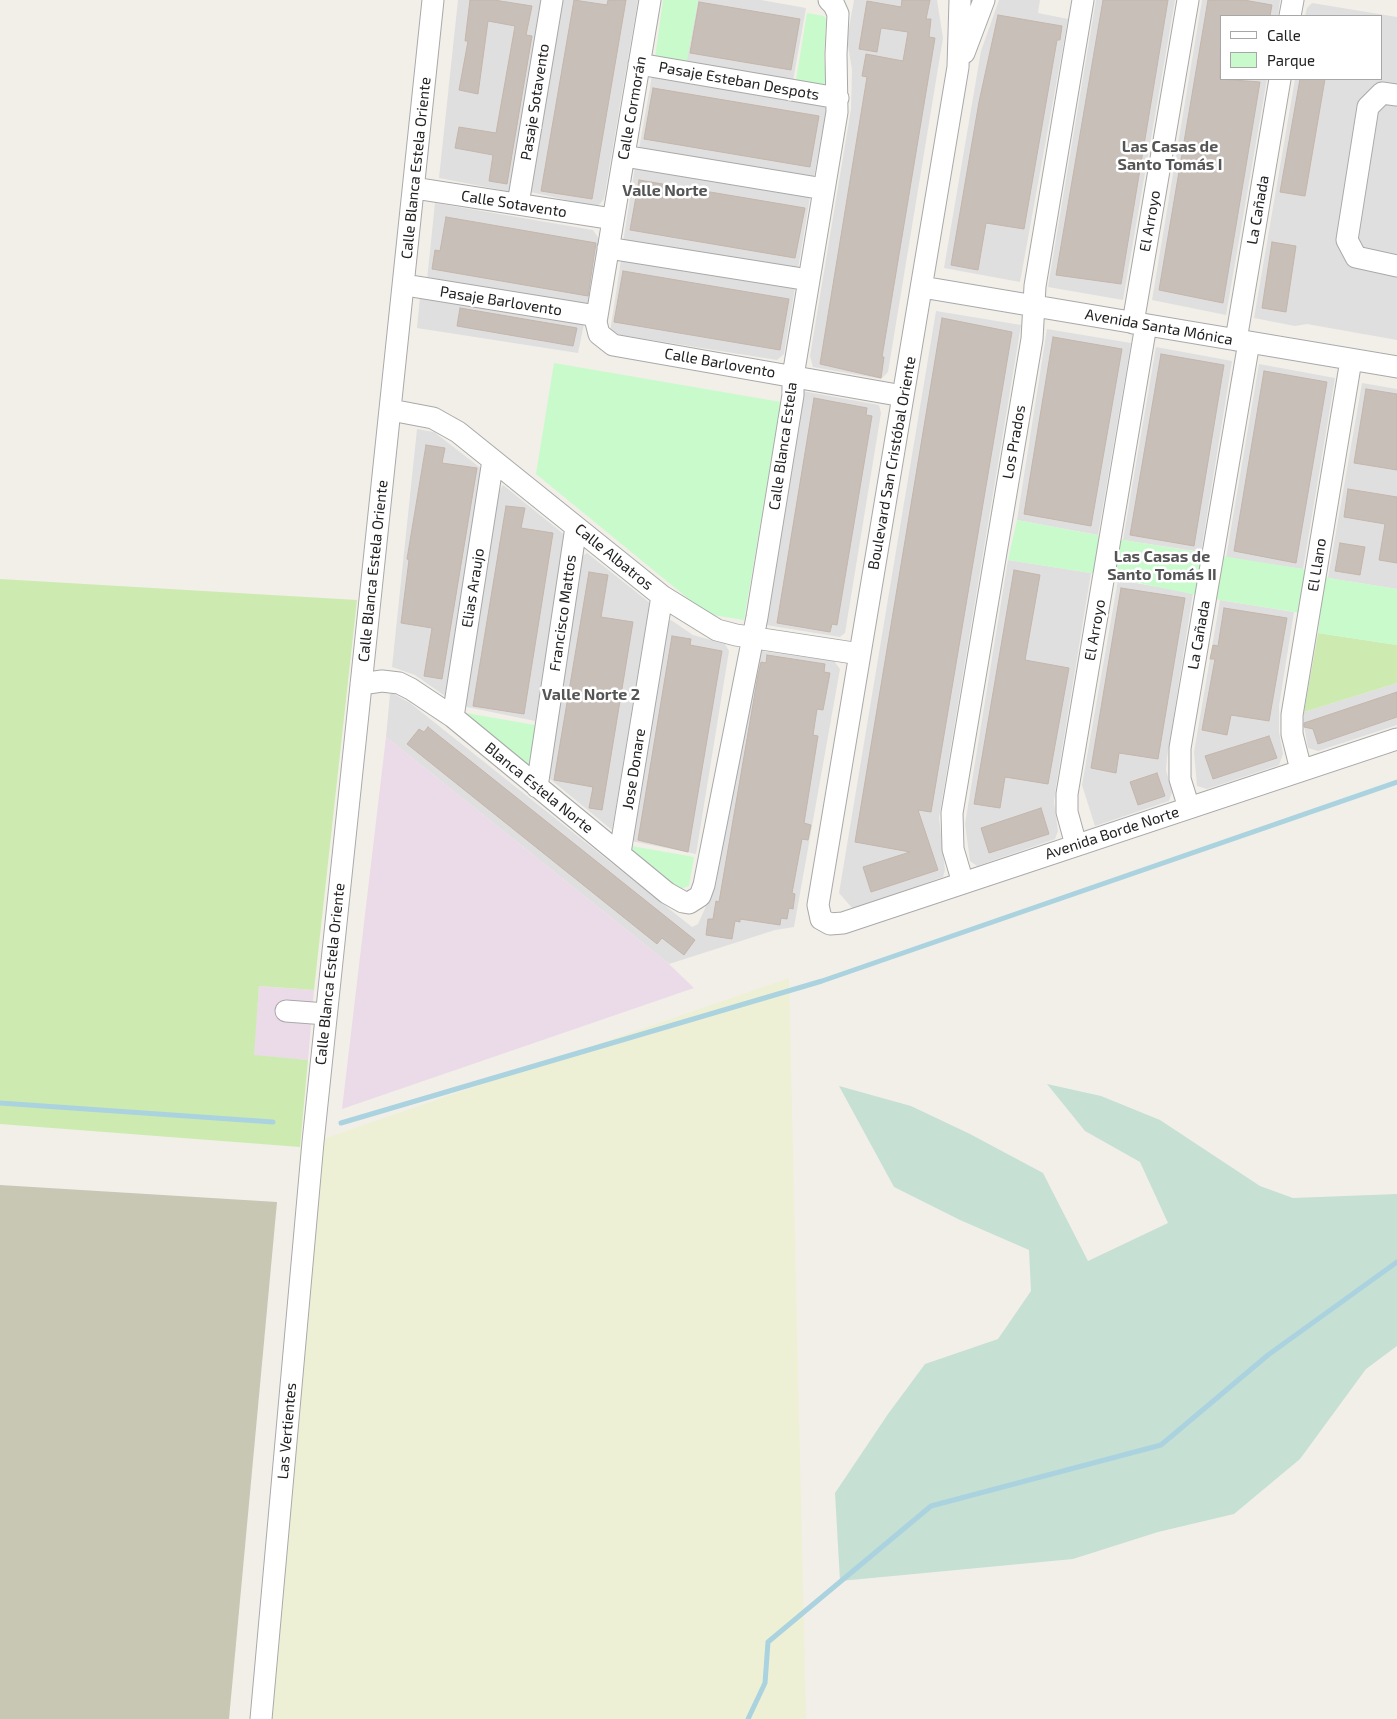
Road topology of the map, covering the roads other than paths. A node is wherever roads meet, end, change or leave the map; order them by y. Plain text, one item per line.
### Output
1 (433, 0) edge
2 (552, 0) edge
3 (650, 0) edge
4 (960, 0) edge
5 (984, 0) edge
6 (1083, 0) edge
7 (1188, 0) edge
8 (1293, 0) edge
9 (832, 2) edge
10 (1290, 15) edge
11 (639, 64) junction
12 (958, 67) junction
13 (1280, 80) edge
14 (1397, 95) edge
15 (838, 98) junction
16 (624, 156) junction
17 (414, 188) junction
18 (824, 189) junction
19 (518, 204) junction
20 (613, 219) junction
21 (608, 248) junction
22 (1397, 266) edge
23 (809, 280) junction
24 (405, 285) junction
25 (922, 287) junction
26 (1034, 306) junction
27 (1140, 324) junction
28 (598, 325) junction
29 (1242, 341) junction
30 (1351, 360) junction
31 (1397, 367) edge
32 (793, 376) junction
33 (903, 396) junction
34 (391, 410) junction
35 (493, 460) junction
36 (576, 527) junction
37 (662, 596) junction
38 (752, 638) junction
39 (860, 654) junction
40 (361, 684) junction
41 (453, 717) junction
42 (1397, 738) edge
43 (1302, 770) junction
44 (537, 788) junction
45 (1189, 808) junction
46 (1076, 845) junction
47 (620, 853) junction
48 (963, 883) junction
49 (704, 885) joint
50 (827, 923) joint
51 (286, 1011) dead end
52 (326, 1014) junction
53 (312, 1142) joint
54 (261, 1719) edge

1 - 17 street, Calle Blanca Estela Oriente
2 - 19 street, Pasaje Sotavento
3 - 11 street, Calle Cormorán
4 - 12 street, Boulevard San Cristóbal Oriente
5 - 12 street
6 - 26 street, Los Prados
7 - 27 street, El Arroyo
8 - 10 street
9 - 15 street, Calle Blanca Estela
11 - 15 street, Pasaje Esteban Despots
11 - 16 street, Calle Cormorán
12 - 25 street, Boulevard San Cristóbal Oriente
13 - 29 street, La Cañada
14 - 22 street
15 - 18 street, Calle Blanca Estela
16 - 18 street
16 - 20 street, Calle Cormorán
17 - 19 street, Calle Sotavento
17 - 24 street, Calle Blanca Estela Oriente
18 - 23 street, Calle Blanca Estela
19 - 20 street, Calle Sotavento
20 - 21 street, Calle Cormorán
21 - 23 street
21 - 28 street, Calle Cormorán
23 - 32 street, Calle Blanca Estela
24 - 28 street, Pasaje Barlovento
24 - 34 street, Calle Blanca Estela Oriente
25 - 26 street, Avenida Santa Mónica
25 - 33 street, Boulevard San Cristóbal Oriente
26 - 27 street, Avenida Santa Mónica
26 - 48 street, Los Prados
27 - 29 street, Avenida Santa Mónica
27 - 46 street, El Arroyo
28 - 32 street, Calle Barlovento
29 - 30 street, Avenida Santa Mónica
29 - 45 street, La Cañada
30 - 31 street, Avenida Santa Mónica
30 - 43 street, El Llano
32 - 33 street, Calle Barlovento
32 - 38 street, Calle Blanca Estela
33 - 39 street, Boulevard San Cristóbal Oriente
34 - 35 street, Calle Albatros
34 - 40 street, Calle Blanca Estela Oriente
35 - 36 street, Calle Albatros
35 - 41 street, Elias Araujo
36 - 37 street, Calle Albatros
36 - 44 street, Francisco Mattos
37 - 38 street, Calle Albatros
37 - 47 street, Jose Donare
38 - 39 street, Calle Albatros
38 - 49 street, Calle Blanca Estela
39 - 50 street, Boulevard San Cristóbal Oriente
40 - 41 street, Blanca Estela Norte
40 - 52 street, Calle Blanca Estela Oriente
41 - 44 street, Blanca Estela Norte
42 - 43 street, Avenida Borde Norte
43 - 45 street, Avenida Borde Norte
44 - 47 street, Blanca Estela Norte
45 - 46 street, Avenida Borde Norte
46 - 48 street, Avenida Borde Norte
47 - 49 street, Blanca Estela Norte
48 - 50 street, Avenida Borde Norte
51 - 52 street
52 - 53 street, Calle Blanca Estela Oriente
53 - 54 street, Las Vertientes

